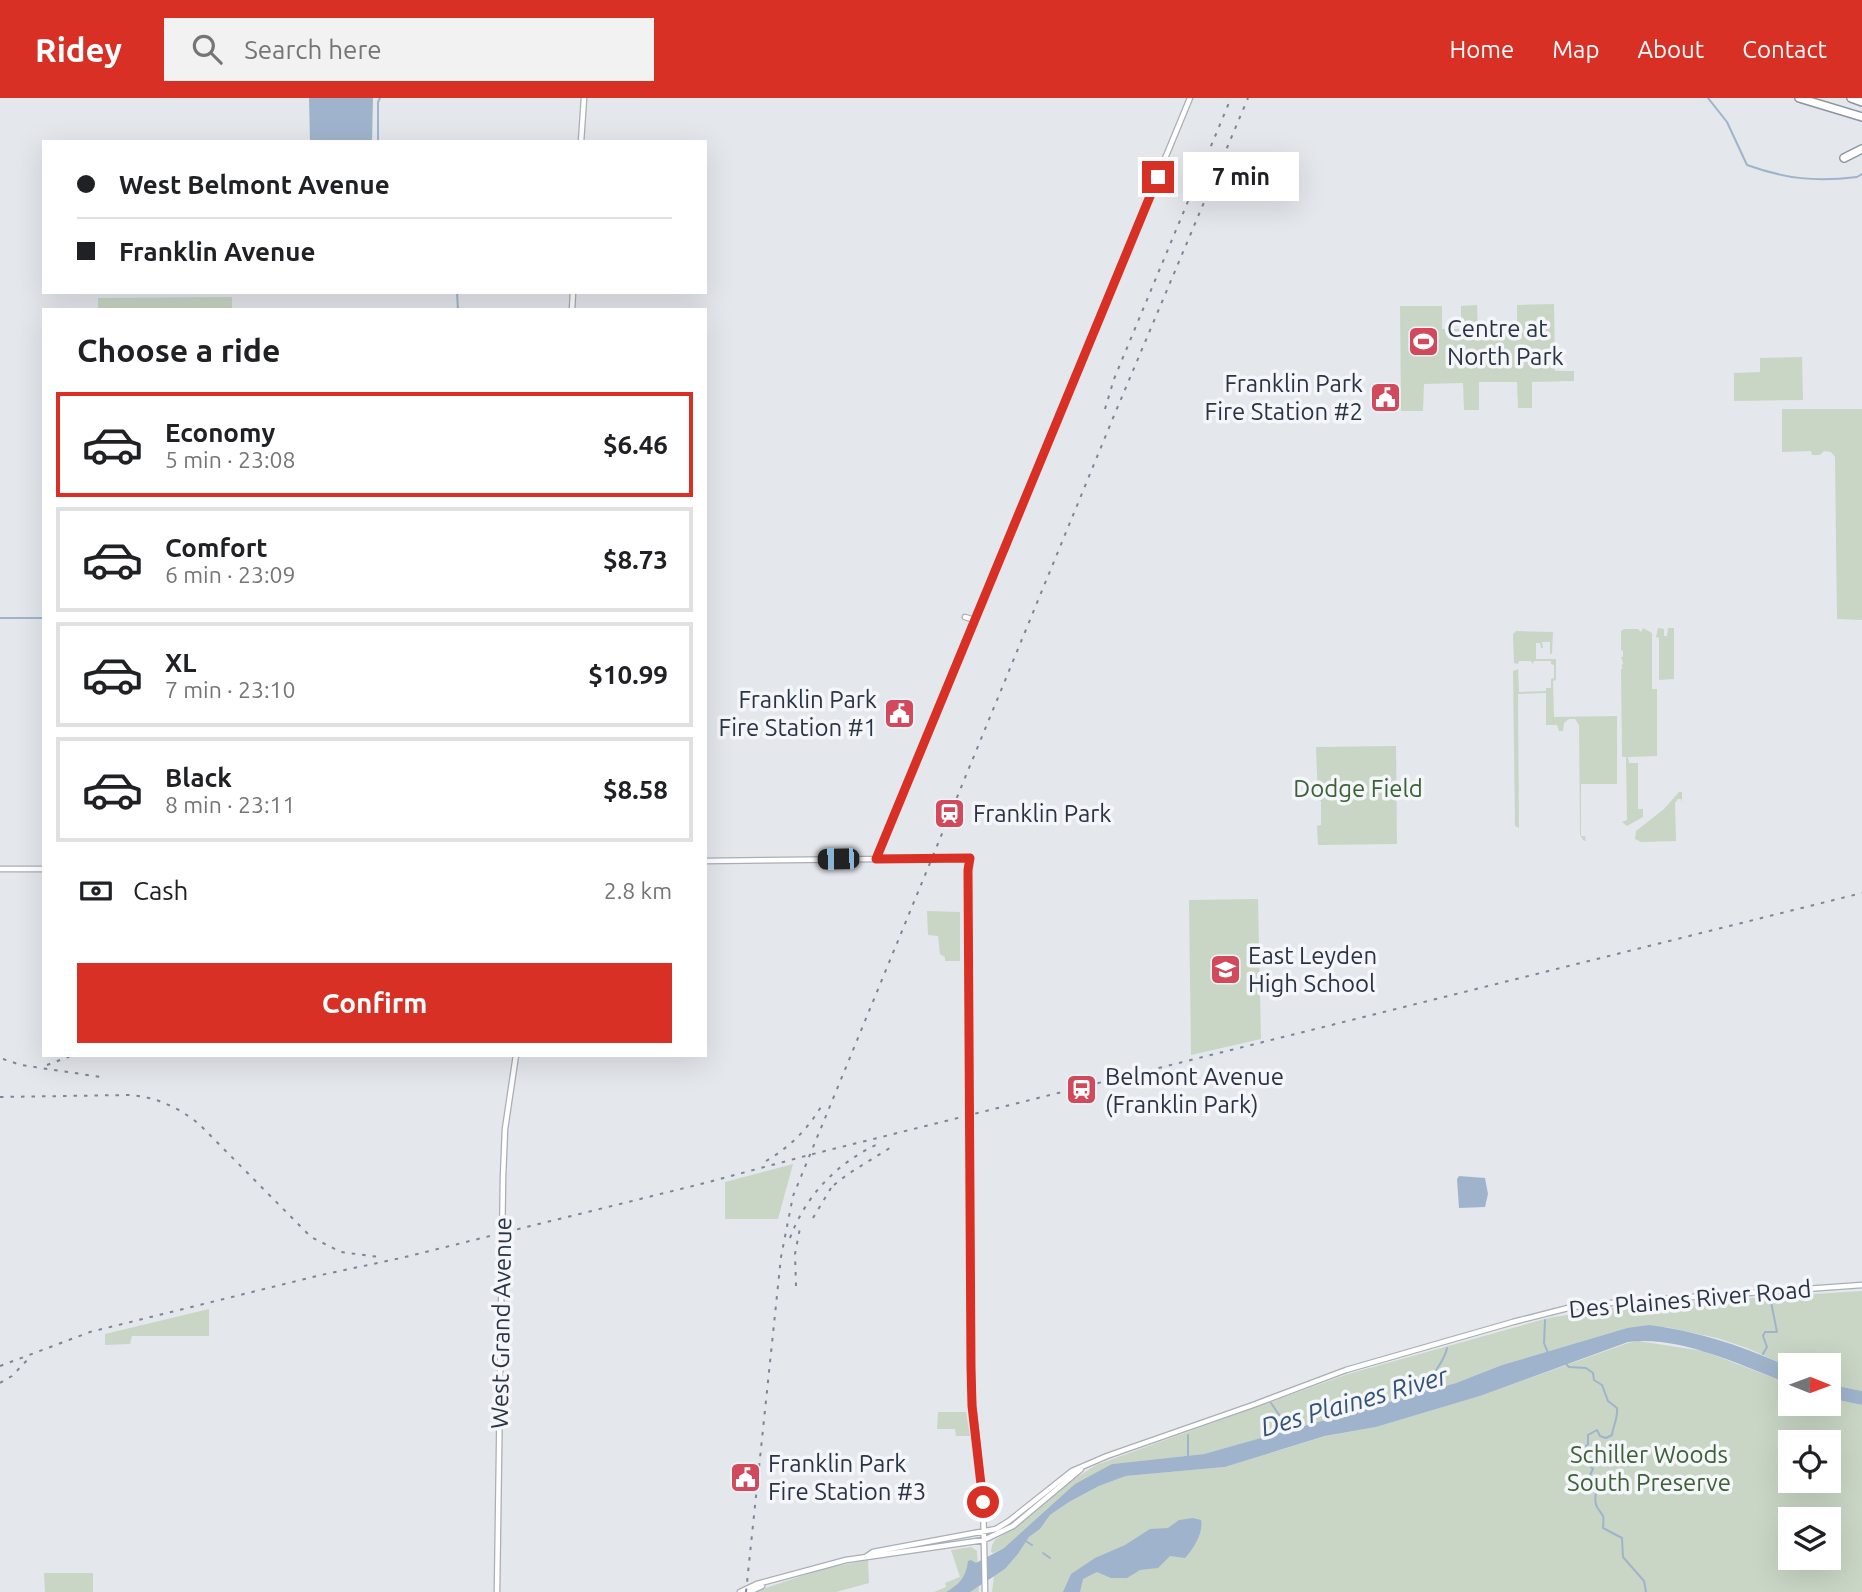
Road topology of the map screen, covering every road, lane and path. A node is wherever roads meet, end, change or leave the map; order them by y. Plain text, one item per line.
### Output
1 (584, 98) edge
2 (1190, 98) edge
3 (1799, 98) edge
4 (1852, 98) edge
5 (1862, 100) edge
6 (1862, 117) edge
7 (581, 140) edge
8 (1862, 149) edge
9 (1844, 158) dead end
10 (965, 617) dead end
11 (974, 620) junction
12 (876, 859) junction
13 (707, 861) edge
14 (0, 869) edge
15 (42, 869) edge
16 (516, 1057) edge
17 (1862, 1285) edge
18 (1081, 1468) junction
19 (984, 1532) junction
20 (984, 1540) junction
21 (867, 1556) junction
22 (769, 1582) junction
23 (497, 1592) edge
24 (740, 1592) edge
25 (749, 1592) edge
26 (985, 1592) edge

1 - 7 main road
2 - 11 main road
3 - 6 highway
4 - 5 highway
8 - 9 highway
10 - 11 main road
11 - 12 main road
12 - 13 main road
12 - 19 main road
14 - 15 main road
16 - 23 main road, West Grand Avenue
17 - 18 main road, Des Plaines River Road
18 - 19 main road, Des Plaines River Road
18 - 20 main road, Des Plaines River Road
19 - 20 main road
19 - 21 main road, Des Plaines River Road
20 - 21 main road, Des Plaines River Road
20 - 26 main road
21 - 22 main road, Des Plaines River Road
22 - 24 main road, Des Plaines River Road
22 - 25 main road, Des Plaines River Road

